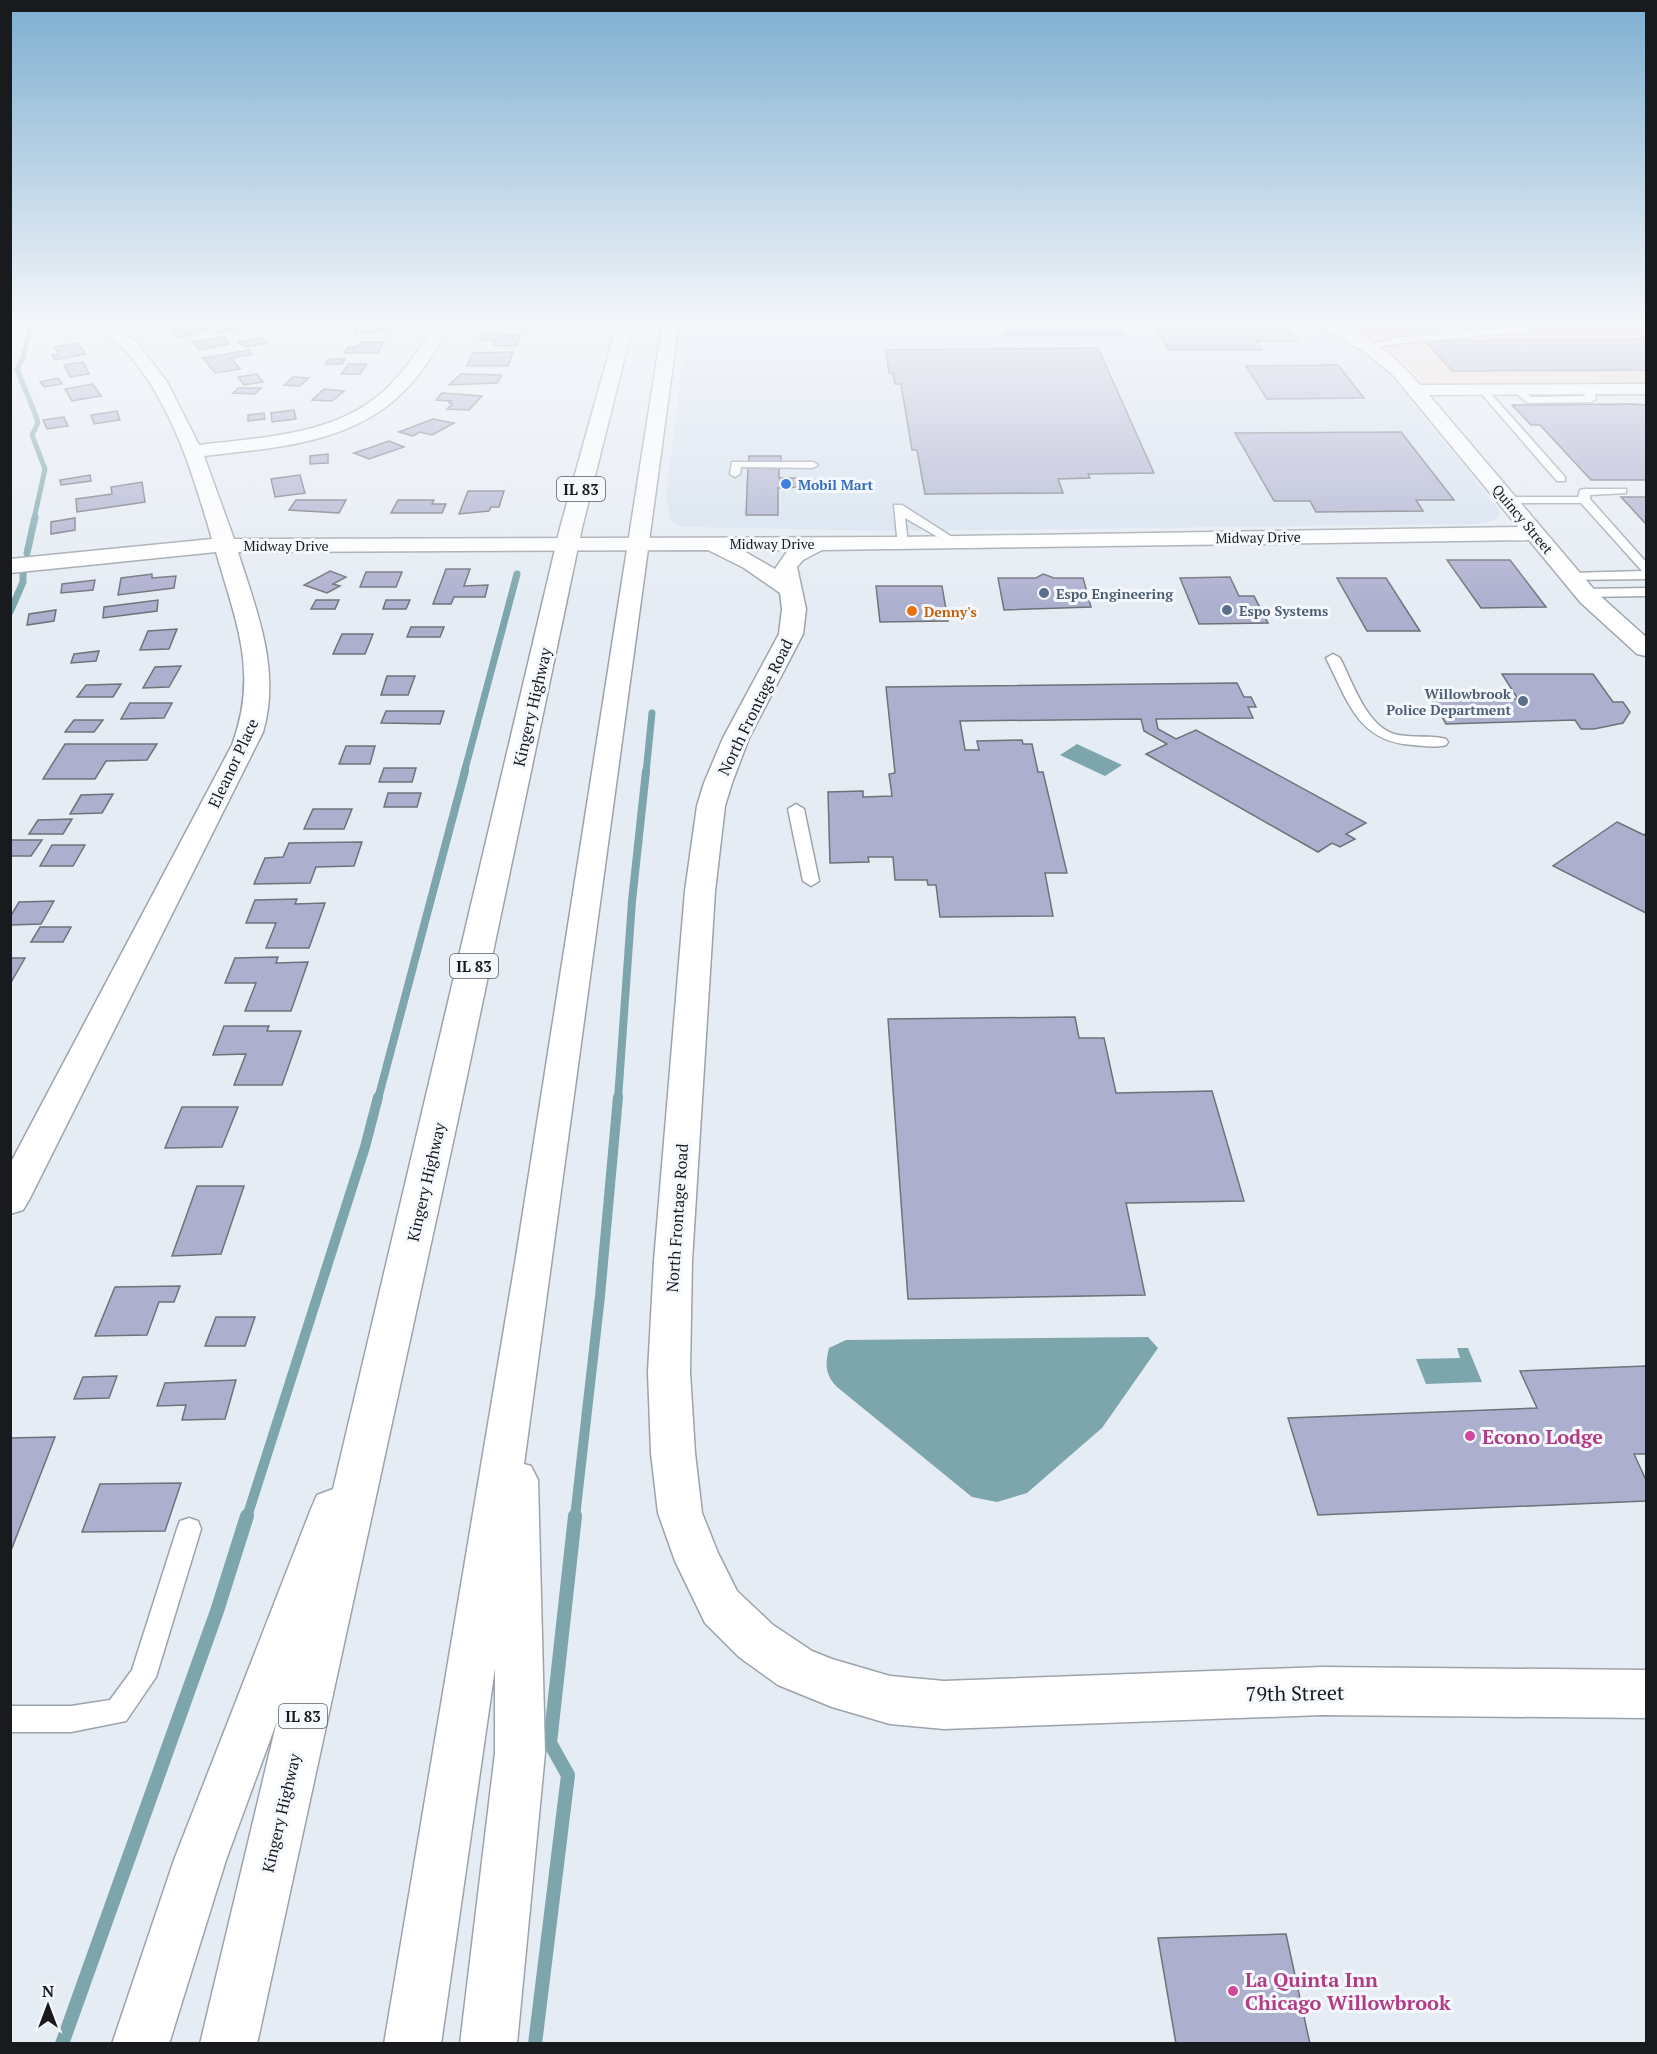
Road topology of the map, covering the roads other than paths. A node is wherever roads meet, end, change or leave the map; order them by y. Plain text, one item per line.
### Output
1 (177, 416) edge
2 (361, 416) edge
3 (599, 416) edge
4 (657, 416) edge
5 (1437, 416) edge
6 (1505, 416) edge
7 (192, 452) junction
8 (813, 465) dead end
9 (735, 474) dead end
10 (1560, 479) dead end
11 (1622, 490) dead end
12 (1507, 500) junction
13 (1584, 500) junction
14 (1535, 533) junction
15 (954, 542) junction
16 (569, 543) junction
17 (709, 543) junction
18 (819, 543) junction
19 (903, 543) junction
20 (638, 544) junction
21 (224, 545) junction
22 (10, 566) edge
23 (1647, 569) edge
24 (1647, 575) edge
25 (1578, 585) junction
26 (789, 589) junction
27 (1647, 592) edge
28 (1647, 650) edge
29 (1333, 658) dead end
30 (1441, 742) dead end
31 (796, 809) dead end
32 (810, 881) dead end
33 (10, 1200) edge
34 (515, 1386) junction
35 (379, 1389) junction
36 (189, 1529) dead end
37 (1647, 1694) edge
38 (944, 1705) joint
39 (10, 1719) edge
40 (140, 2043) edge
41 (228, 2043) edge
42 (412, 2043) edge
43 (488, 2043) edge

1 - 7 main road, Eleanor Place
2 - 7 main road
3 - 16 main road, Kingery Highway / IL 83
4 - 20 main road
5 - 12 main road, Quincy Street
6 - 10 lane
7 - 21 main road, Eleanor Place
8 - 9 lane
11 - 13 lane
12 - 13 lane
12 - 14 main road, Quincy Street
13 - 23 lane
14 - 15 main road, Midway Drive
14 - 25 main road, Quincy Street
15 - 19 main road, Midway Drive
15 - 19 lane
16 - 20 main road, Midway Drive
16 - 21 main road, Midway Drive
16 - 35 main road, Kingery Highway / IL 83
17 - 18 main road, Midway Drive
17 - 20 main road, Midway Drive
17 - 26 main road
18 - 19 main road, Midway Drive
18 - 26 main road, North Frontage Road
20 - 34 main road
21 - 22 main road, Midway Drive
21 - 33 main road, Eleanor Place
24 - 25 lane
25 - 27 lane
25 - 28 main road, Quincy Street
26 - 38 main road, North Frontage Road
29 - 30 lane
31 - 32 lane
34 - 42 main road
34 - 43 main road
35 - 40 main road
35 - 41 main road, Kingery Highway / IL 83
36 - 39 lane
37 - 38 main road, 79th Street

